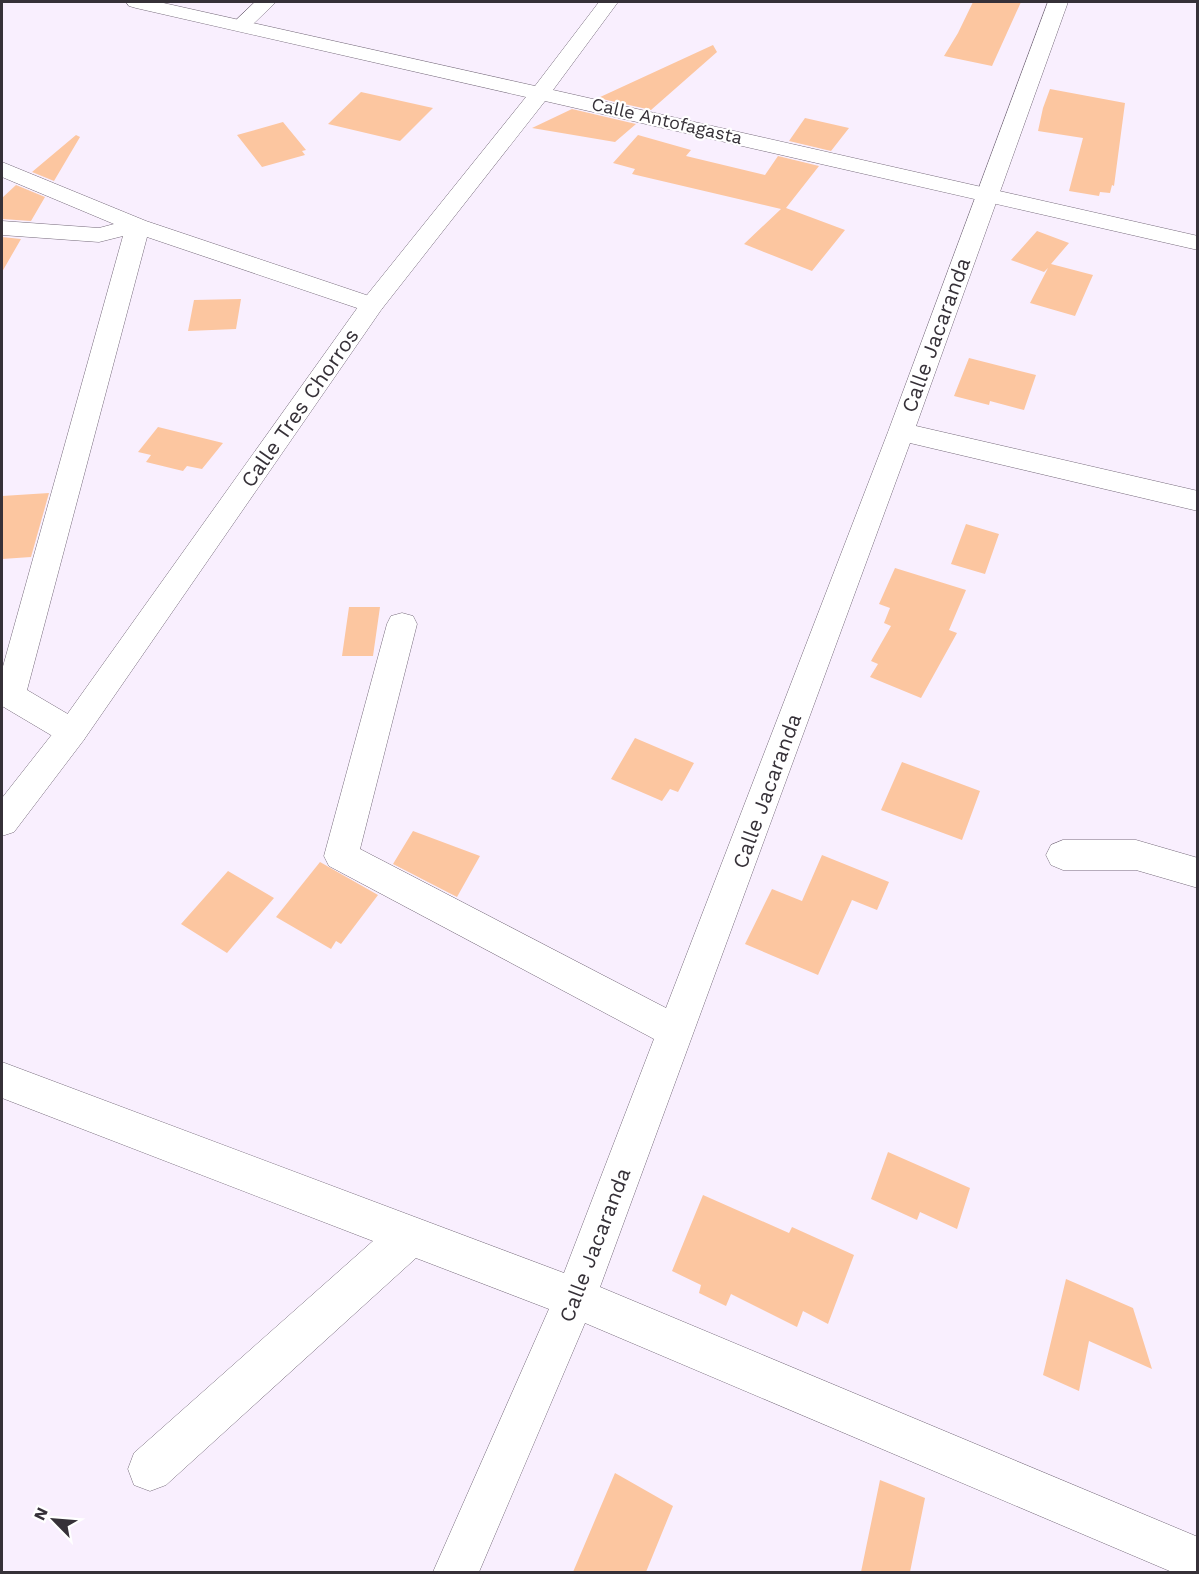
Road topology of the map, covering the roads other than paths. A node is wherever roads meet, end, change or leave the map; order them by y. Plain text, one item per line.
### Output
1 (136, 2) edge
2 (266, 2) edge
3 (609, 2) edge
4 (1058, 2) edge
5 (242, 24) junction
6 (541, 92) junction
7 (2, 170) edge
8 (987, 194) junction
9 (138, 226) junction
10 (2, 228) edge
11 (1197, 243) edge
12 (372, 305) junction
13 (901, 432) junction
14 (1197, 501) edge
15 (402, 624) dead end
16 (6, 694) edge
17 (72, 732) junction
18 (2, 822) edge
19 (1062, 855) dead end
20 (1197, 873) edge
21 (676, 1032) junction
22 (2, 1080) edge
23 (411, 1235) junction
24 (576, 1298) junction
25 (150, 1469) dead end
26 (1188, 1562) edge
27 (456, 1572) edge

1 - 5 street, Calle Antofagasta
2 - 5 street
3 - 6 street, Calle Tres Chorros
4 - 8 street, Calle Jacaranda
5 - 6 street, Calle Antofagasta
6 - 8 street, Calle Antofagasta
6 - 12 street, Calle Tres Chorros
7 - 9 street
8 - 11 street, Calle Antofagasta
8 - 13 street, Calle Jacaranda
9 - 10 street
9 - 12 street
9 - 16 street
12 - 17 street, Calle Tres Chorros
13 - 14 street
13 - 21 street, Calle Jacaranda
15 - 21 street
16 - 17 street
17 - 18 street, Calle Tres Chorros
19 - 20 street
21 - 24 street, Calle Jacaranda
22 - 23 street
23 - 24 street
23 - 25 street
24 - 26 street
24 - 27 street, Calle Jacaranda

